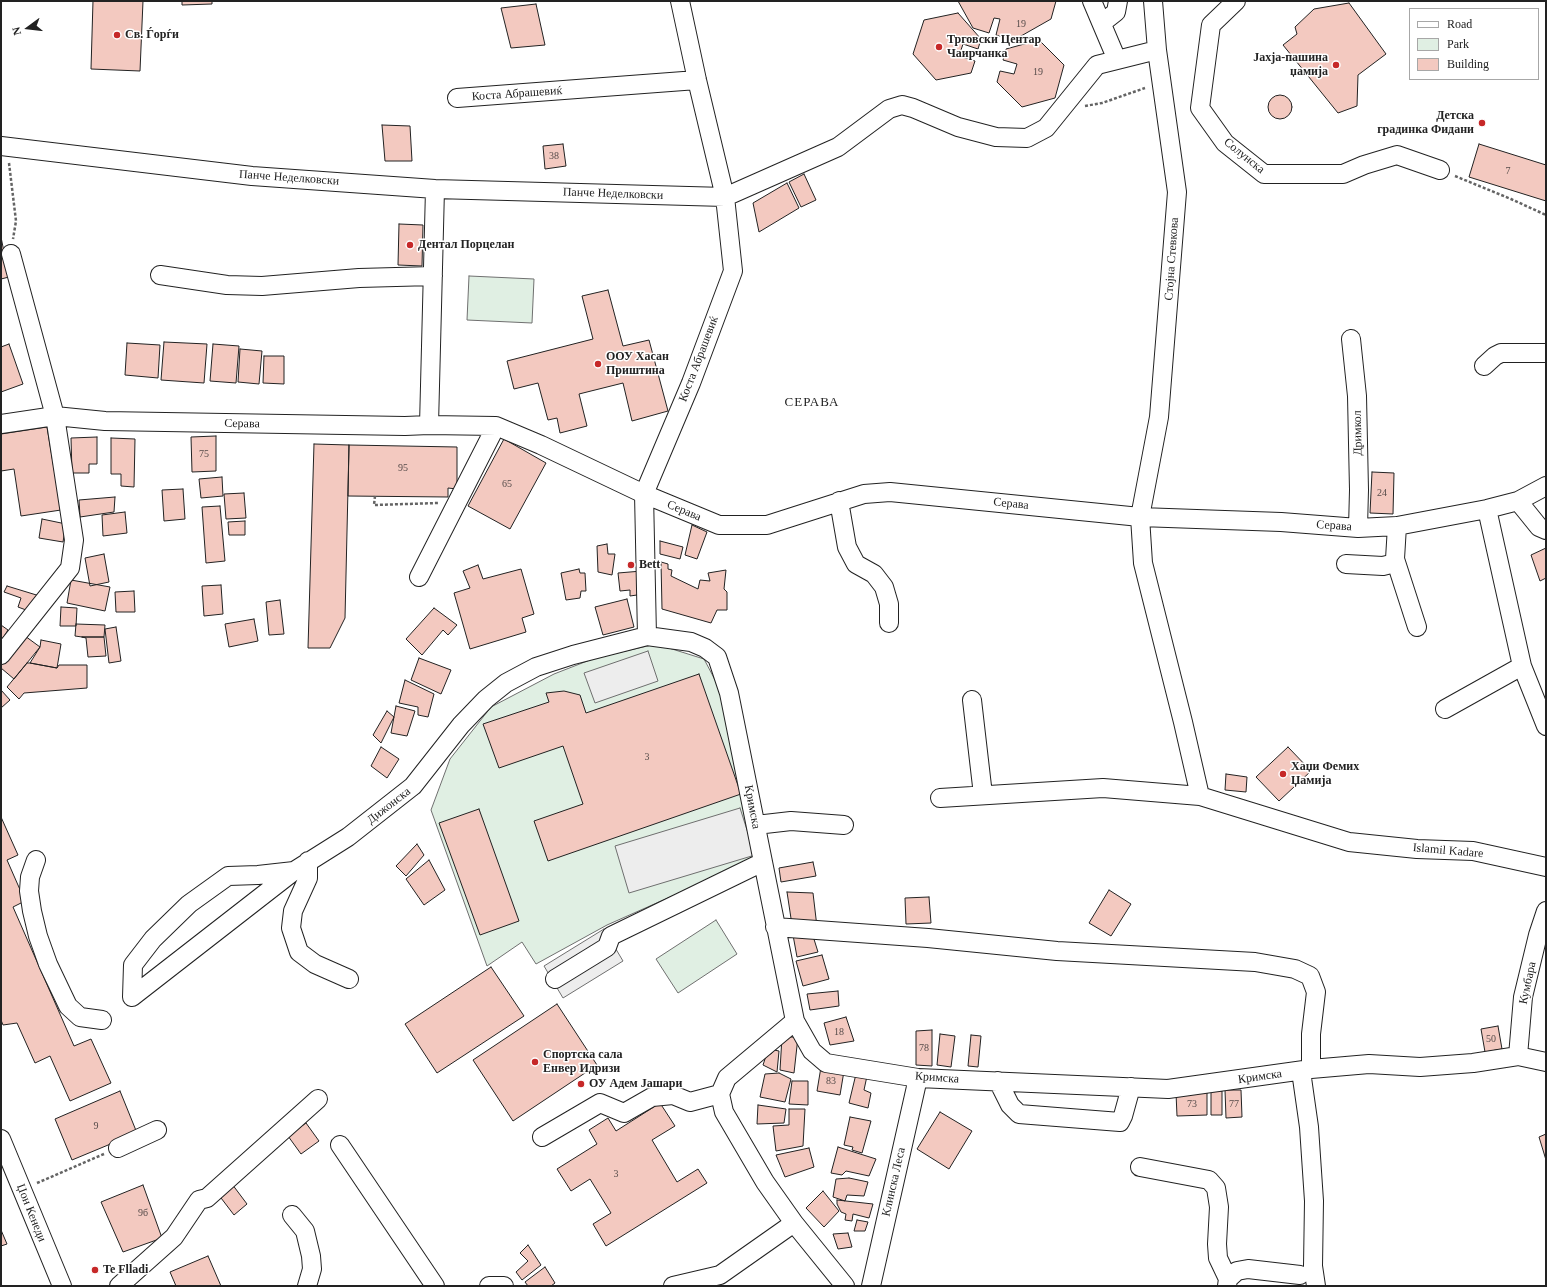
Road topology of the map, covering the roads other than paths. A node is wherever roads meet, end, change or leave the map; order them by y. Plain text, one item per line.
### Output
1 (680, 1) edge
2 (1092, 1) edge
3 (1118, 1) edge
4 (1152, 1) edge
5 (1236, 1) edge
6 (1102, 23) junction
7 (1157, 50) junction
8 (1116, 60) junction
9 (697, 80) junction
10 (457, 98) dead end
11 (4, 147) edge
12 (1440, 170) road end
13 (435, 189) junction
14 (725, 197) junction
15 (11, 254) road end
16 (160, 275) dead end
17 (432, 276) junction
18 (1351, 339) dead end
19 (1546, 353) edge
20 (1484, 366) dead end
21 (55, 416) junction
22 (1, 424) edge
23 (429, 425) junction
24 (496, 426) junction
25 (1546, 486) edge
26 (644, 494) junction
27 (839, 501) junction
28 (1518, 501) junction
29 (1487, 509) junction
30 (1140, 517) junction
31 (1397, 526) junction
32 (1358, 528) junction
33 (1546, 530) edge
34 (1395, 559) junction
35 (1346, 564) dead end
36 (419, 577) dead end
37 (889, 623) dead end
38 (1417, 627) dead end
39 (647, 636) junction
40 (1, 655) edge
41 (1522, 666) junction
42 (972, 700) dead end
43 (1445, 709) dead end
44 (1546, 726) edge
45 (983, 795) junction
46 (1200, 796) junction
47 (940, 798) dead end
48 (756, 825) junction
49 (844, 825) dead end
50 (36, 860) dead end
51 (763, 862) junction
52 (301, 866) junction
53 (1546, 867) edge
54 (1546, 911) edge
55 (775, 927) junction
56 (349, 979) dead end
57 (554, 979) dead end
58 (102, 1020) dead end
59 (795, 1021) junction
60 (1518, 1056) junction
61 (1546, 1062) edge
62 (1306, 1070) junction
63 (918, 1078) junction
64 (998, 1081) junction
65 (1131, 1087) junction
66 (720, 1094) junction
67 (318, 1099) dead end
68 (157, 1130) dead end
69 (542, 1137) dead end
70 (1, 1139) edge
71 (340, 1145) dead end
72 (118, 1148) road end
73 (1140, 1167) dead end
74 (292, 1215) dead end
75 (794, 1223) junction
76 (1300, 1275) dead end
77 (1228, 1283) edge
78 (62, 1286) edge
79 (119, 1286) edge
80 (307, 1286) edge
81 (435, 1286) edge
82 (488, 1286) edge
83 (504, 1286) edge
84 (673, 1286) edge
85 (845, 1286) edge
86 (871, 1286) edge
87 (1316, 1286) edge

1 - 9 street, Коста Абрашевиќ
2 - 6 street
3 - 6 street
4 - 7 street, Стојна Стевкова
5 - 12 street, Солунска
6 - 8 street
7 - 8 street, Панче Неделковски
7 - 30 street, Стојна Стевкова
8 - 14 street, Панче Неделковски
9 - 10 street, Коста Абрашевиќ
9 - 14 street, Коста Абрашевиќ
11 - 13 street, Панче Неделковски
13 - 14 street, Панче Неделковски
13 - 17 street
14 - 26 street, Коста Абрашевиќ
15 - 21 street
16 - 17 street
17 - 23 street
18 - 32 street, Дримкол
19 - 20 street
21 - 22 street, Серава
21 - 23 street, Серава
21 - 40 street
23 - 24 street, Серава
24 - 26 street, Серава
24 - 36 street
25 - 28 street, Серава
26 - 27 street, Серава
26 - 39 street, Коста Абрашевиќ
27 - 30 street, Серава
27 - 37 street
28 - 29 street, Серава
28 - 33 street
29 - 31 street, Серава
29 - 41 street
30 - 32 street, Серава
30 - 46 street, Стојна Стевкова
31 - 32 street, Серава
31 - 34 street
34 - 35 street
34 - 38 street
39 - 48 street, Кримска
39 - 52 street, Дижонска
41 - 43 street
41 - 44 street
42 - 45 street
45 - 46 street, Islamil Kadare
45 - 47 street, Islamil Kadare
46 - 53 street, Islamil Kadare
48 - 49 street
48 - 51 street, Кримска
50 - 58 street
51 - 55 street, Кримска
51 - 57 street
52 - 52 street, Дижонска
52 - 56 street
54 - 60 street, Кумбара
55 - 59 street, Кримска
55 - 62 street
59 - 63 street, Кримска
59 - 66 street
60 - 61 street, Кримска
60 - 62 street, Кримска
62 - 65 street, Кримска
62 - 87 street
63 - 64 street, Кримска
63 - 86 street, Клинска Леса
64 - 65 street, Кримска
64 - 65 street
66 - 69 street
66 - 75 street
67 - 79 street
68 - 72 street
70 - 78 street, Џон Кенеди
71 - 81 street
73 - 77 street
74 - 80 street
75 - 84 street
75 - 85 street
76 - 77 street
82 - 83 street

